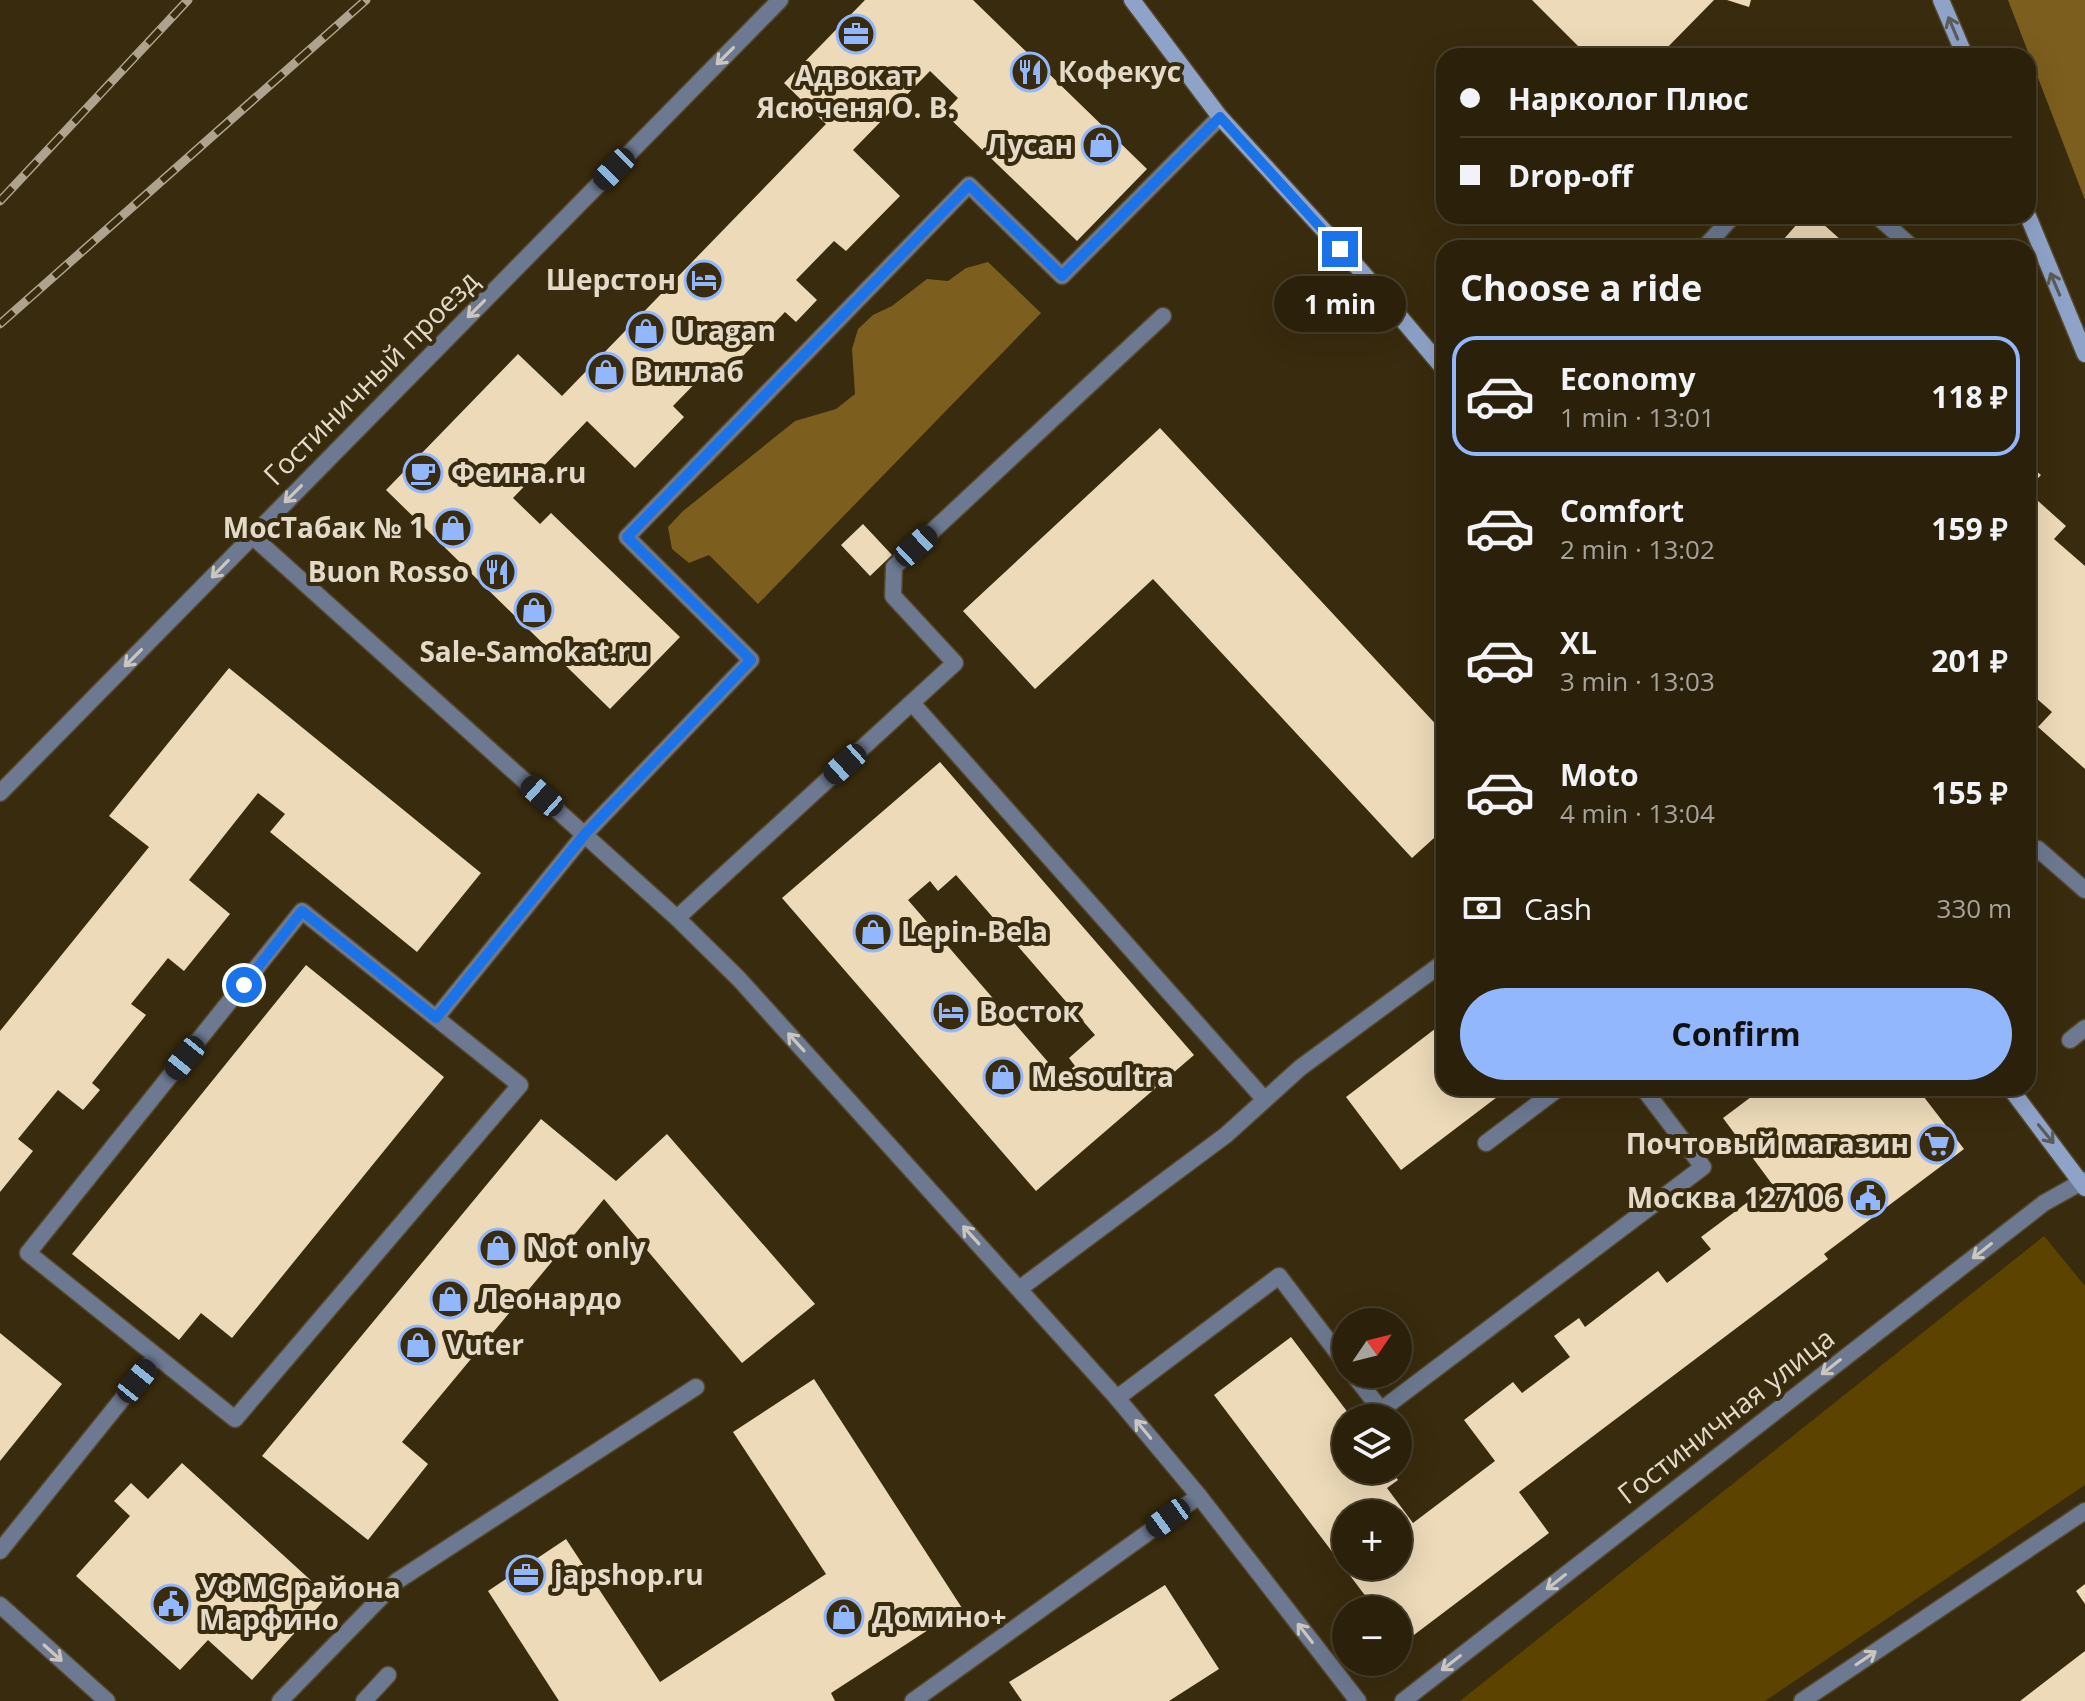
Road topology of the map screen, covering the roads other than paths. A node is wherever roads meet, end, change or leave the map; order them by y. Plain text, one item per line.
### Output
1 (780, 0) edge
2 (1132, 0) edge
3 (1941, 0) edge
4 (1962, 48) edge
5 (1220, 117) junction
6 (1726, 224) edge
7 (1886, 224) edge
8 (2031, 224) edge
9 (1711, 240) edge
10 (1904, 240) edge
11 (1163, 316) dead end
12 (2085, 354) edge
13 (1436, 360) edge
14 (252, 536) junction
15 (912, 703) junction
16 (0, 793) edge
17 (585, 834) junction
18 (2036, 851) edge
19 (2085, 890) edge
20 (677, 918) junction
21 (1436, 968) edge
22 (436, 1018) junction
23 (2085, 1028) edge
24 (2070, 1040) dead end
25 (1548, 1096) edge
26 (1649, 1096) edge
27 (2016, 1096) edge
28 (1265, 1100) junction
29 (1486, 1143) dead end
30 (2083, 1183) edge
31 (1019, 1289) junction
32 (1332, 1346) edge
33 (156, 1357) junction
34 (696, 1387) dead end
35 (1412, 1387) edge
36 (1364, 1388) edge
37 (1410, 1388) edge
38 (1117, 1398) junction
39 (1199, 1496) junction
40 (2085, 1511) edge
41 (0, 1551) edge
42 (0, 1605) edge
43 (388, 1675) dead end
44 (107, 1701) edge
45 (280, 1701) edge
46 (364, 1701) edge
47 (913, 1701) edge
48 (1358, 1701) edge
49 (1403, 1701) edge
50 (1802, 1701) edge

1 -> 14 street, Гостиничный проезд
2 - 5 main road
4 -> 3 main road
5 - 13 main road
5 - 17 street
6 - 9 street
7 - 10 street
12 -> 8 main road
11 - 15 street
14 -> 16 street, Гостиничный проезд
14 - 17 street
15 - 20 street
15 - 28 street
17 - 20 street
17 - 22 street
18 - 19 street
31 -> 20 street
21 - 28 street
22 - 33 street
22 - 33 street
23 - 24 street
25 - 29 street
26 - 35 street
27 -> 30 main road
28 - 31 street
30 -> 49 street, Гостиничная улица
31 - 38 street
32 - 38 street
33 - 41 street
34 - 45 street
36 - 37 street
39 -> 38 street
39 - 47 street
48 -> 39 street
50 -> 40 street
42 -> 44 street
43 - 46 street

